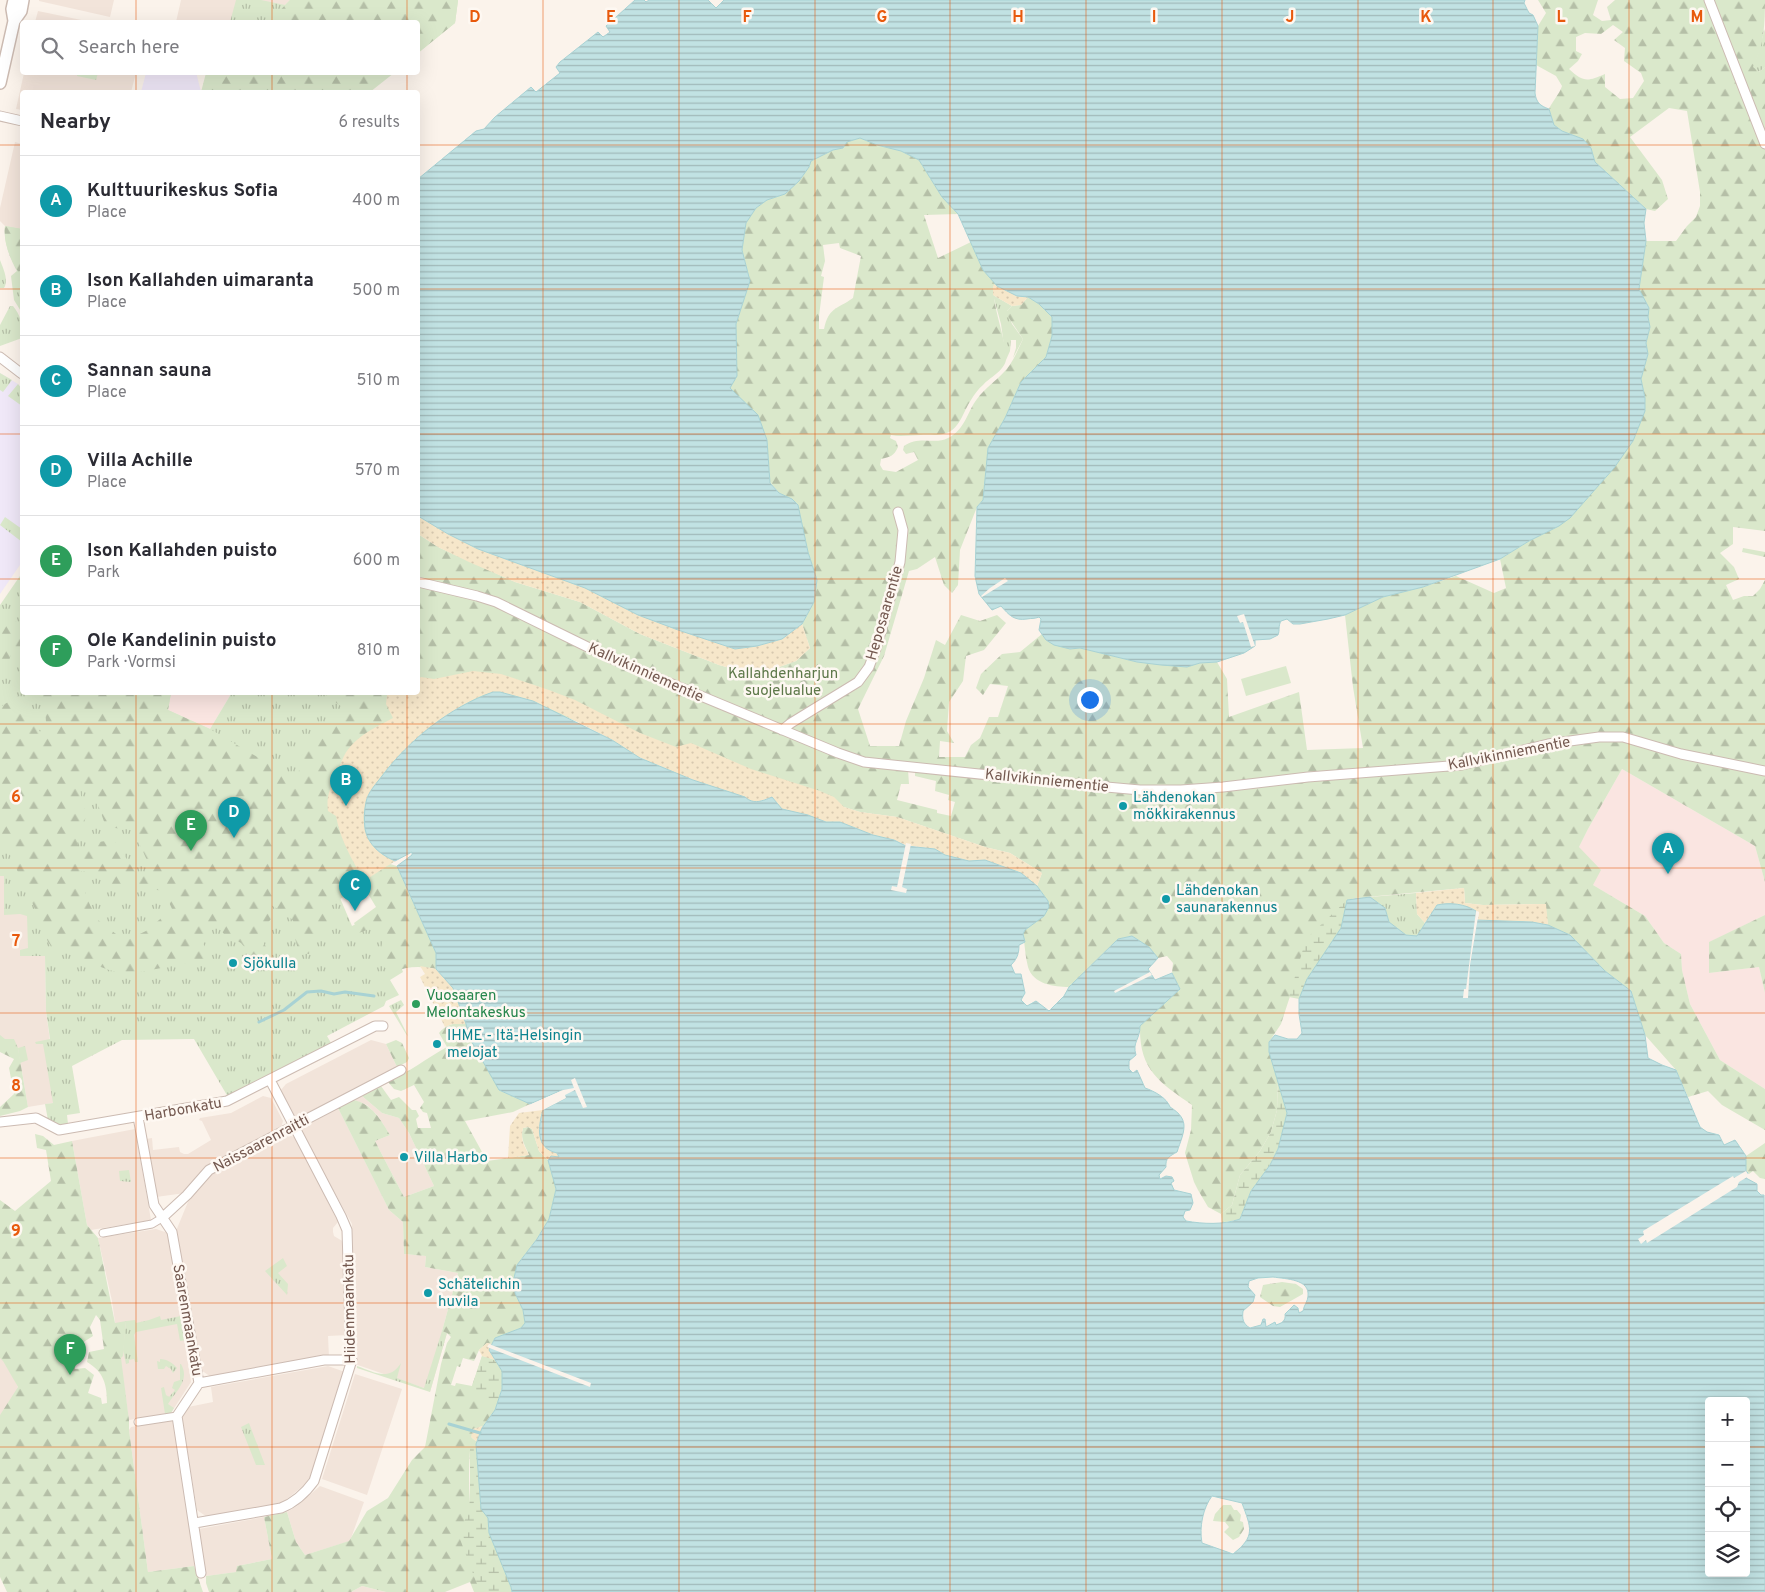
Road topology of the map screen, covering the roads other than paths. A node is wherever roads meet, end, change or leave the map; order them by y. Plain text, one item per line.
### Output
1 (14, 0) edge
2 (23, 0) edge
3 (1709, 0) edge
4 (14, 21) junction
5 (0, 83) edge
6 (0, 116) edge
7 (20, 121) edge
8 (1765, 144) edge
9 (0, 358) edge
10 (20, 373) edge
11 (898, 512) dead end
12 (420, 582) edge
13 (782, 730) junction
14 (1765, 771) edge
15 (383, 1026) dead end
16 (401, 1070) dead end
17 (270, 1080) junction
18 (138, 1117) junction
19 (0, 1122) edge
20 (294, 1126) junction
21 (162, 1218) junction
22 (103, 1233) dead end
23 (352, 1360) junction
24 (199, 1383) junction
25 (177, 1416) junction
26 (138, 1422) dead end
27 (195, 1523) junction
28 (201, 1573) dead end

1 - 4 street
2 - 4 street
3 - 8 street
4 - 5 street
6 - 7 street
9 - 10 street
11 - 13 street, Heposaarentie
12 - 13 street, Kallvikinniementie
13 - 14 street, Kallvikinniementie
15 - 17 street, Harbonkatu
16 - 20 street, Naissaarenraitti
17 - 18 street, Harbonkatu
17 - 20 street, Hiidenmaankatu
18 - 19 street, Harbonkatu
18 - 21 street, Saarenmaankatu
20 - 21 street, Naissaarenraitti
20 - 23 street, Hiidenmaankatu
21 - 22 street, Naissaarenraitti
21 - 24 street, Saarenmaankatu
23 - 24 street
23 - 27 street, Hiidenmaankatu
24 - 25 street, Saarenmaankatu
25 - 26 street
25 - 27 street
27 - 28 street

